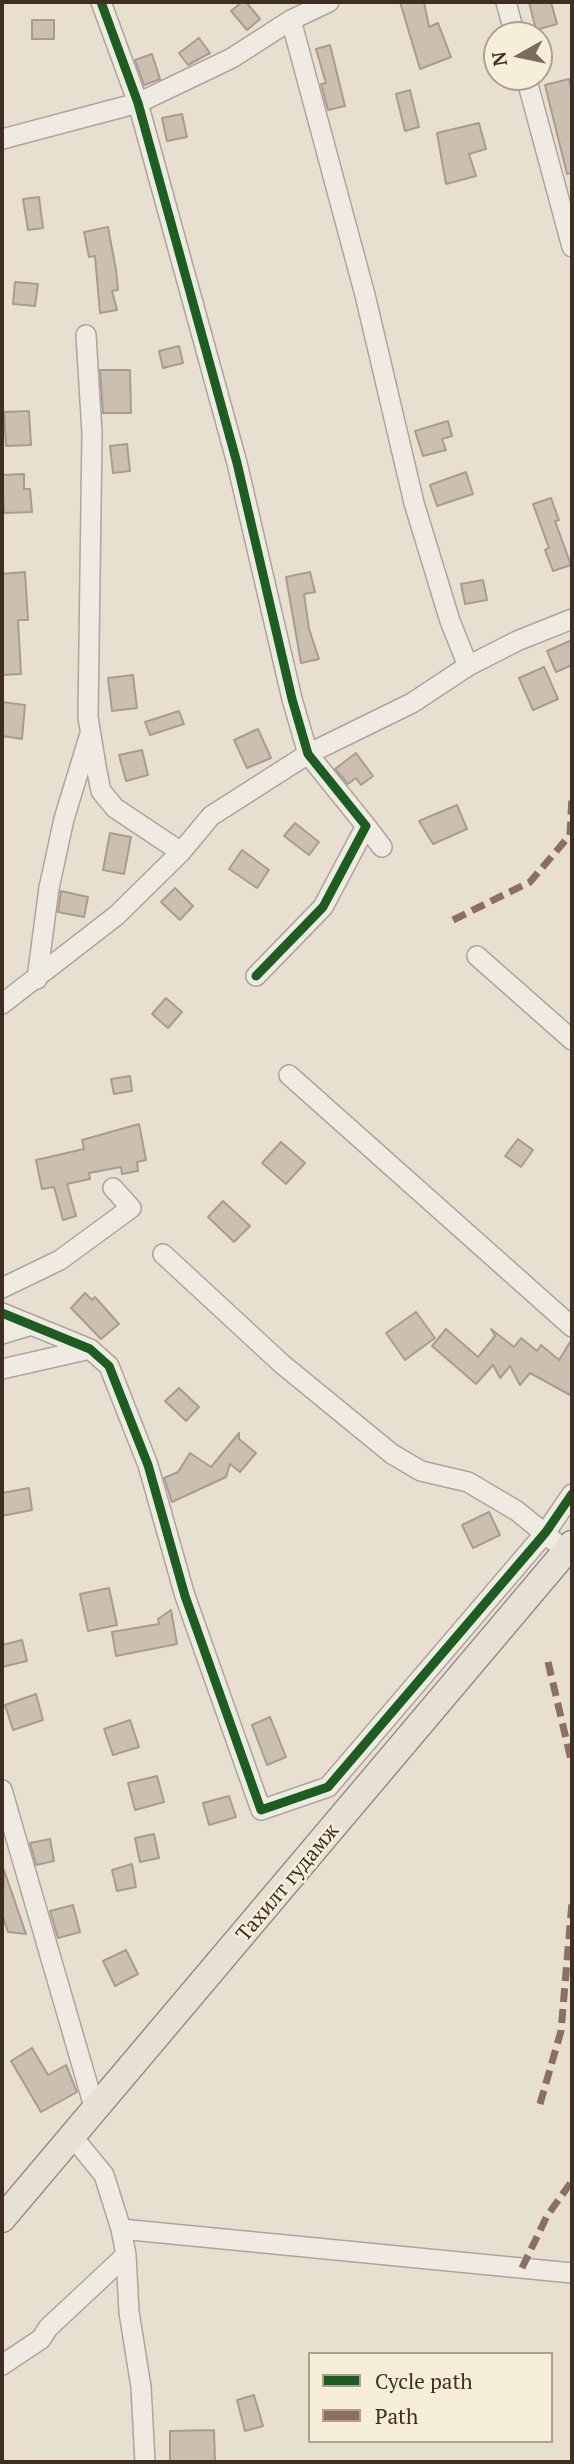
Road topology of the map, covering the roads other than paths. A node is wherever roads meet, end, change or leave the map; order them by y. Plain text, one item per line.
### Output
1 (101, 2) edge
2 (329, 2) edge
3 (506, 2) edge
4 (291, 20) junction
5 (511, 21) edge
6 (530, 91) edge
7 (138, 103) junction
8 (2, 139) edge
9 (572, 247) edge
10 (86, 335) dead end
11 (572, 619) edge
12 (468, 666) junction
13 (90, 733) junction
14 (308, 754) junction
15 (366, 826) junction
16 (382, 847) dead end
17 (181, 852) junction
18 (477, 956) dead end
19 (256, 976) dead end
20 (37, 979) junction
21 (2, 1004) edge
22 (572, 1040) edge
23 (289, 1074) dead end
24 (113, 1188) dead end
25 (163, 1254) dead end
26 (2, 1288) edge
27 (2, 1313) edge
28 (32, 1325) junction
29 (572, 1327) edge
30 (2, 1334) edge
31 (90, 1349) junction
32 (2, 1369) edge
33 (572, 1494) edge
34 (546, 1532) junction
35 (569, 1548) edge
36 (2, 1790) edge
37 (95, 2110) junction
38 (72, 2136) junction
39 (2, 2219) edge
40 (121, 2229) junction
41 (126, 2255) junction
42 (572, 2273) edge
43 (2, 2365) edge
44 (145, 2462) edge

1 - 7 street
2 - 4 street
3 - 5 street
4 - 7 street
4 - 12 street
6 - 9 street
7 - 8 street
7 - 14 street
10 - 13 street
11 - 12 street
12 - 14 street
13 - 17 street
13 - 20 street
14 - 15 street
14 - 17 street
15 - 16 street
15 - 19 street
17 - 20 street
18 - 22 street
20 - 21 street
23 - 29 street
24 - 26 street
25 - 34 street
27 - 28 street
28 - 30 street
28 - 31 street
31 - 32 street
31 - 34 street
33 - 34 street
34 - 35 street
35 - 37 main road, Тахилт гудамж
36 - 37 street
37 - 38 main road, Тахилт гудамж
38 - 39 main road, Тахилт гудамж
38 - 40 street
40 - 41 street
40 - 42 street
41 - 43 street
41 - 44 street

